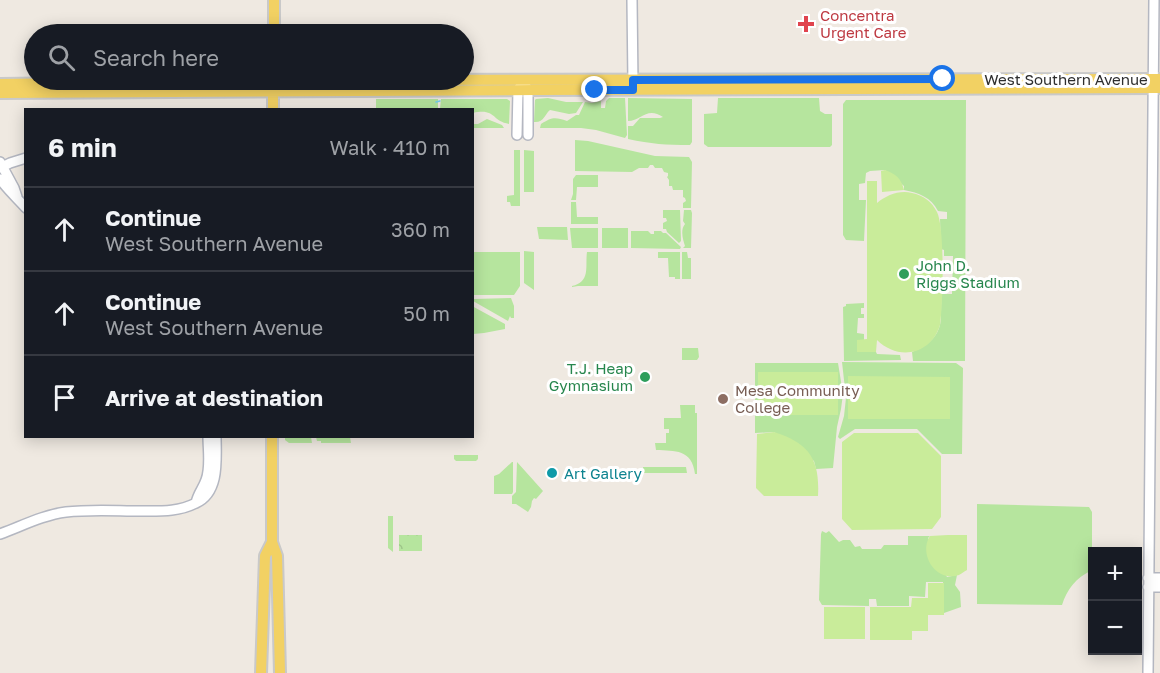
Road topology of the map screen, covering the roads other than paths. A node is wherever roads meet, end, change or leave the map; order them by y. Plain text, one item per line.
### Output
1 (274, 0) edge
2 (632, 0) edge
3 (1154, 0) edge
4 (274, 24) edge
5 (1051, 79) junction
6 (474, 83) edge
7 (0, 84) edge
8 (1156, 84) edge
9 (24, 85) edge
10 (633, 85) junction
11 (523, 87) junction
12 (474, 88) edge
13 (987, 89) junction
14 (49, 90) edge
15 (94, 90) edge
16 (120, 90) edge
17 (167, 90) edge
18 (273, 90) edge
19 (373, 90) edge
20 (394, 90) edge
21 (423, 90) edge
22 (390, 91) junction
23 (0, 93) edge
24 (114, 93) junction
25 (273, 108) edge
26 (517, 135) dead end
27 (528, 135) dead end
28 (24, 159) edge
29 (1, 166) edge
30 (0, 179) edge
31 (16, 197) junction
32 (24, 206) edge
33 (1160, 296) edge
34 (1155, 302) edge
35 (208, 438) edge
36 (216, 438) edge
37 (272, 438) edge
38 (196, 503) junction
39 (0, 534) edge
40 (272, 542) junction
41 (1160, 578) edge
42 (1148, 582) junction
43 (1160, 587) edge
44 (261, 673) edge
45 (280, 673) edge
46 (1148, 673) edge

1 - 4 main road
2 - 10 street
3 - 8 street
5 - 8 main road, West Southern Avenue
5 - 10 main road, West Southern Avenue
5 - 13 main road
6 - 11 main road, West Southern Avenue
7 - 9 main road, West Southern Avenue
8 - 13 main road, West Southern Avenue
8 - 34 street
10 - 11 main road, West Southern Avenue
10 - 13 main road, West Southern Avenue
11 - 12 main road, West Southern Avenue
11 - 26 street
11 - 27 street
14 - 23 main road, West Southern Avenue
15 - 24 main road, West Southern Avenue
16 - 24 main road
17 - 24 main road, West Southern Avenue
18 - 25 main road
19 - 22 main road, West Southern Avenue
20 - 22 main road
21 - 22 main road, West Southern Avenue
28 - 29 street
29 - 31 street
30 - 31 street
31 - 32 street
33 - 34 street
34 - 42 street
35 - 38 street
36 - 38 street
37 - 40 main road
38 - 39 street
40 - 44 main road
40 - 45 main road
41 - 42 street
42 - 43 street
42 - 46 street

